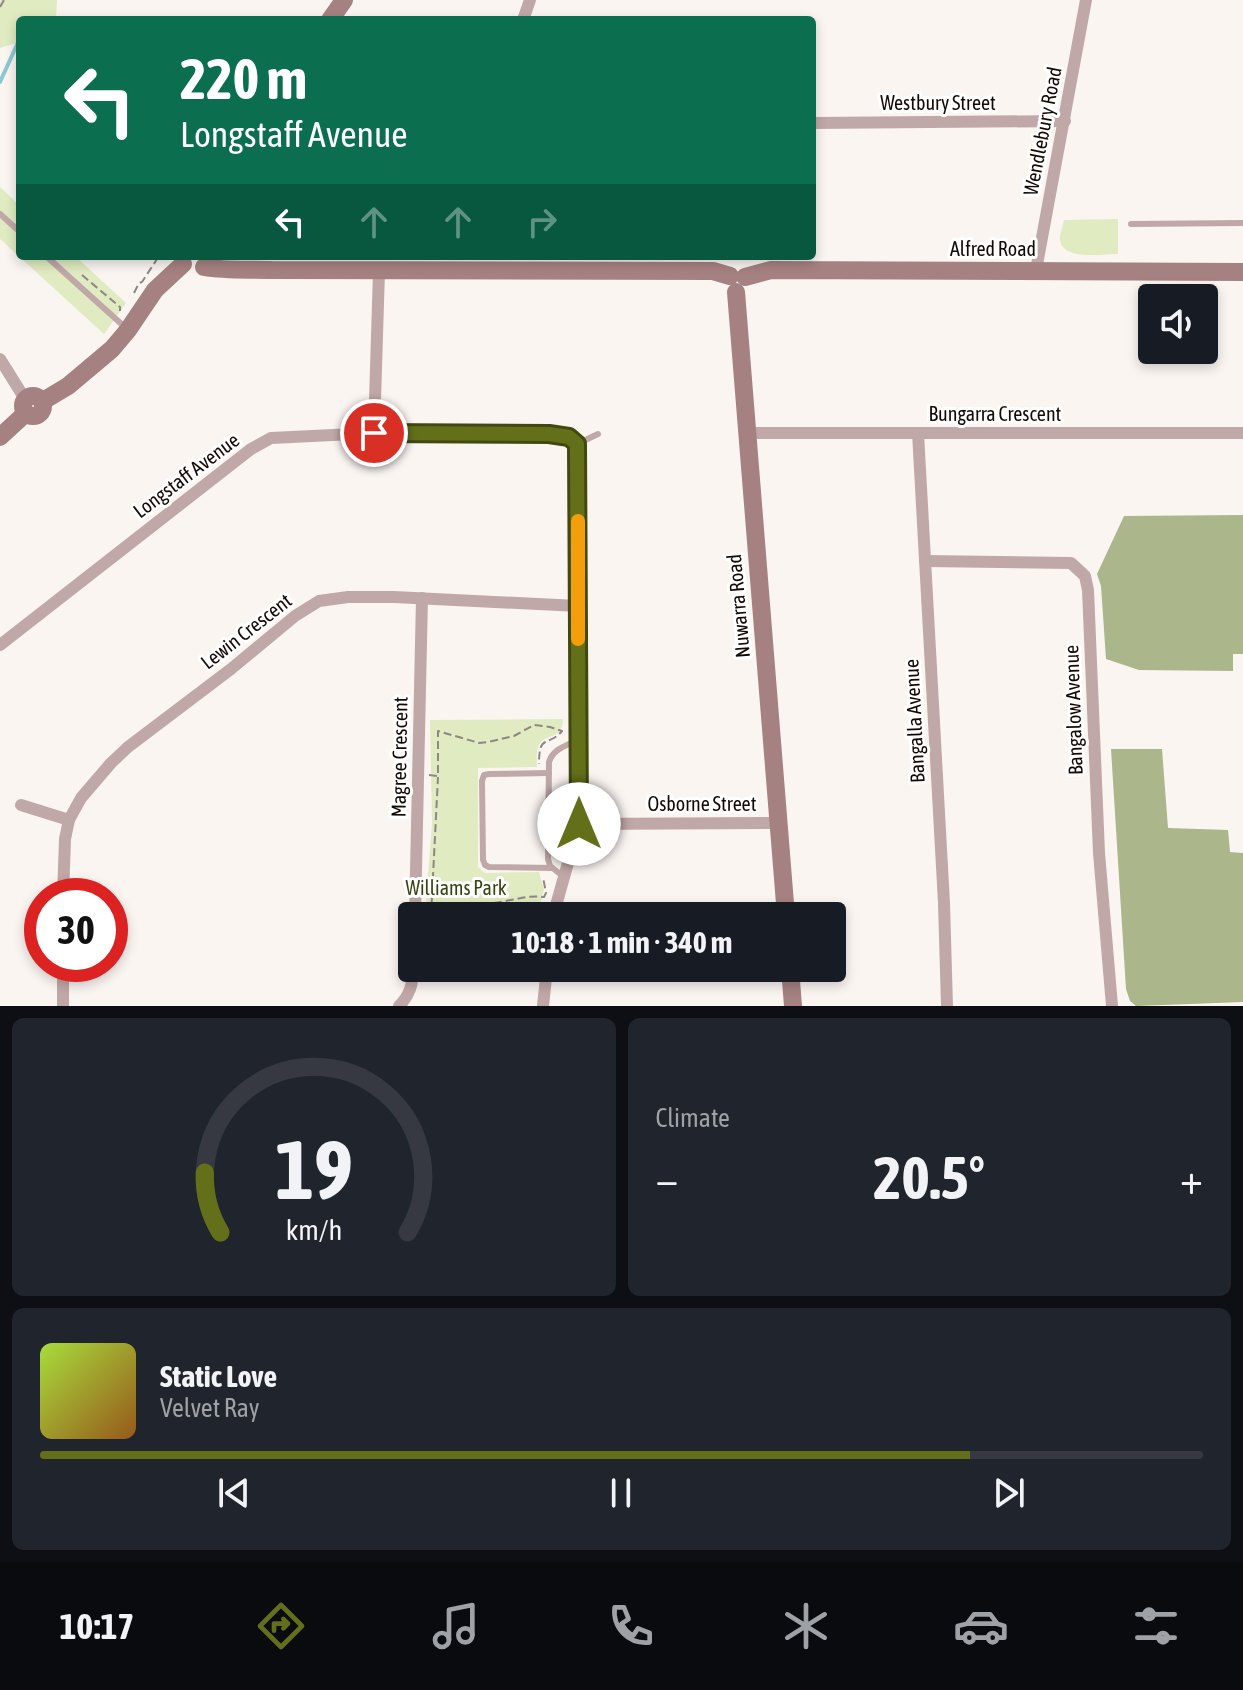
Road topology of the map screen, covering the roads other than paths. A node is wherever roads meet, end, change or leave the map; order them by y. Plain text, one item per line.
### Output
1 (1086, 0) edge
2 (1065, 121) junction
3 (816, 123) edge
4 (0, 214) edge
5 (1243, 223) edge
6 (1131, 224) dead end
7 (16, 228) edge
8 (50, 260) edge
9 (181, 260) edge
10 (234, 260) edge
11 (209, 261) edge
12 (246, 269) junction
13 (1036, 270) junction
14 (379, 271) junction
15 (1243, 272) edge
16 (737, 282) junction
17 (128, 330) junction
18 (0, 359) edge
19 (31, 404) junction
20 (374, 433) junction
21 (746, 433) junction
22 (918, 433) junction
23 (1243, 433) edge
24 (598, 434) dead end
25 (0, 437) edge
26 (577, 444) junction
27 (925, 561) junction
28 (422, 598) junction
29 (578, 606) junction
30 (0, 645) edge
31 (579, 739) junction
32 (549, 773) junction
33 (21, 805) dead end
34 (69, 820) junction
35 (778, 823) junction
36 (579, 824) junction
37 (552, 868) junction
38 (564, 877) junction
39 (63, 878) edge
40 (415, 902) edge
41 (557, 902) edge
42 (785, 902) edge
43 (63, 982) edge
44 (413, 982) edge
45 (546, 982) edge
46 (791, 982) edge
47 (63, 1006) edge
48 (399, 1006) edge
49 (543, 1006) edge
50 (793, 1006) edge
51 (947, 1006) edge
52 (1112, 1006) edge

1 - 2 street, Wendlebury Road
2 - 3 street, Westbury Street
2 - 13 street, Wendlebury Road
4 - 7 lane
5 - 6 lane
8 - 17 lane
9 - 11 street, Alfred Road
9 - 17 street
10 - 12 street
11 - 12 street, Alfred Road
12 - 14 street, Alfred Road
13 - 15 street, Alfred Road
13 - 16 street, Alfred Road
14 - 16 street, Alfred Road
14 - 20 street
16 - 21 street, Nuwarra Road
17 - 19 street
18 - 19 street
19 - 25 street
20 - 26 street, Longstaff Avenue
20 - 30 street, Longstaff Avenue
21 - 22 street, Bungarra Crescent
21 - 35 street, Nuwarra Road
22 - 23 street, Bungarra Crescent
22 - 27 street, Bangalla Avenue
24 - 26 lane
26 - 29 street
27 - 51 street, Bangalla Avenue
27 - 52 street, Bangalow Avenue
28 - 29 street, Lewin Crescent
28 - 34 street, Lewin Crescent
28 - 40 street, Magree Crescent
29 - 31 street
31 - 32 lane
31 - 36 street
32 - 37 lane
32 - 37 lane
33 - 34 street
34 - 39 street, Lewin Crescent
35 - 36 street, Osborne Street
35 - 42 street, Nuwarra Road
36 - 38 street
37 - 38 lane
38 - 41 street
43 - 47 street
44 - 48 street
45 - 49 street
46 - 50 street

